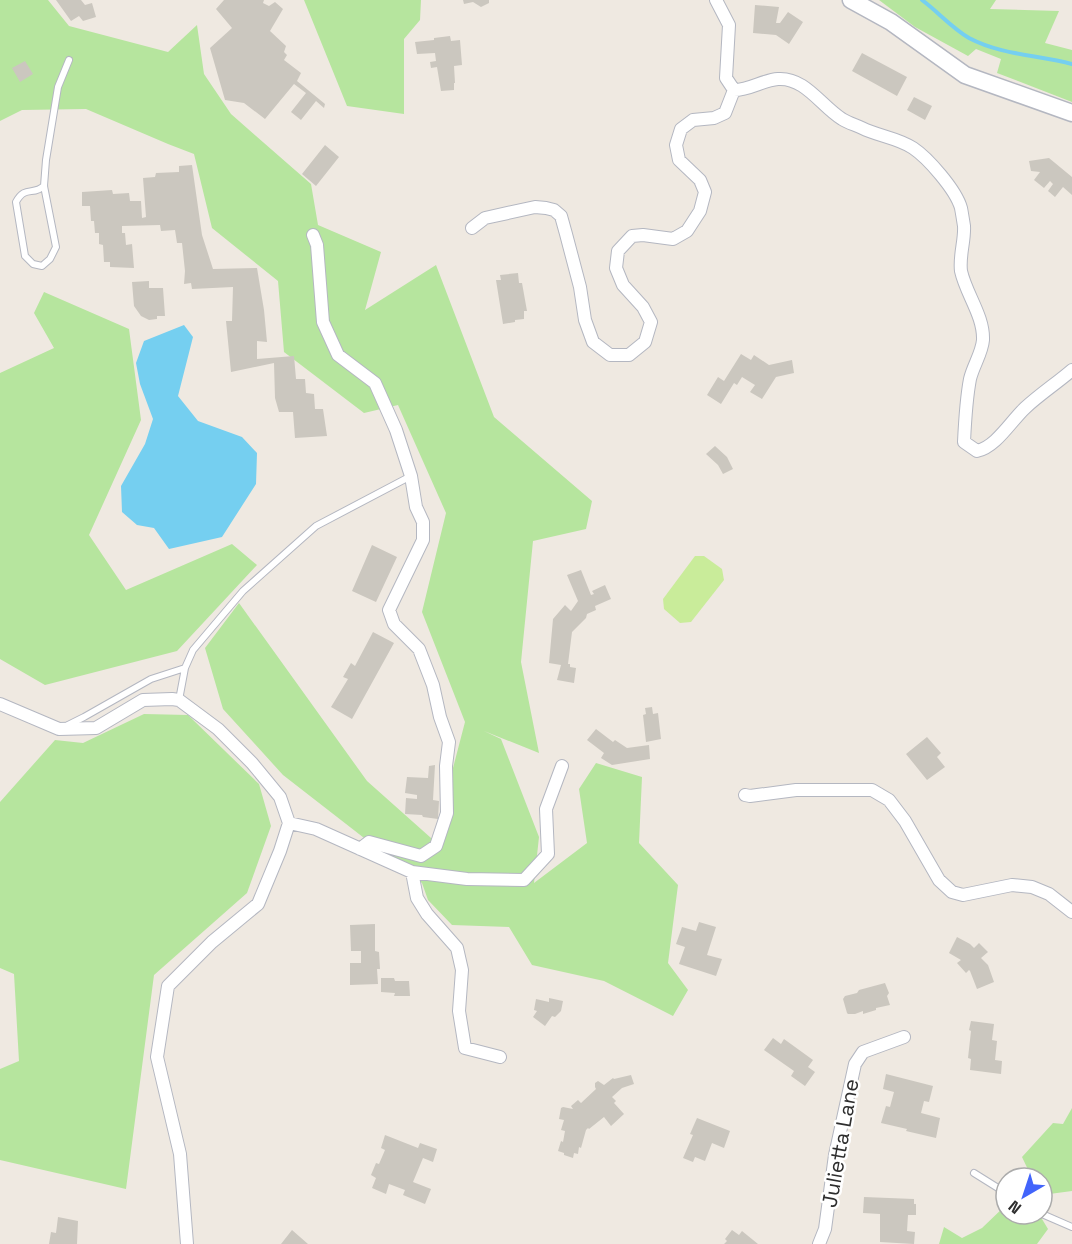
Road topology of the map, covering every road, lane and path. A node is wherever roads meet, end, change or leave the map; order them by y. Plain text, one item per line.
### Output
1 (716, 0) edge
2 (850, 0) edge
3 (69, 60) dead end
4 (734, 90) junction
5 (1072, 113) edge
6 (44, 186) junction
7 (472, 228) dead end
8 (313, 235) dead end
9 (1072, 370) edge
10 (411, 476) junction
11 (185, 668) junction
12 (179, 700) junction
13 (0, 705) edge
14 (59, 729) junction
15 (562, 766) dead end
16 (745, 795) dead end
17 (289, 823) junction
18 (360, 849) junction
19 (412, 872) junction
20 (1072, 912) edge
21 (904, 1037) dead end
22 (500, 1057) dead end
23 (974, 1173) dead end
24 (994, 1186) edge
25 (1054, 1219) edge
26 (1072, 1227) edge
27 (187, 1244) edge
28 (819, 1244) edge

1 - 4 street
2 - 5 street
3 - 6 lane
4 - 7 street
4 - 9 street
6 - 6 lane
8 - 10 street
10 - 11 lane
10 - 18 street
11 - 12 lane
11 - 14 lane
12 - 14 street
12 - 17 street
13 - 14 street
15 - 19 street
16 - 20 street
17 - 18 street
17 - 27 street
18 - 19 street
19 - 22 street
21 - 28 street, Julietta Lane
23 - 24 lane
25 - 26 lane

